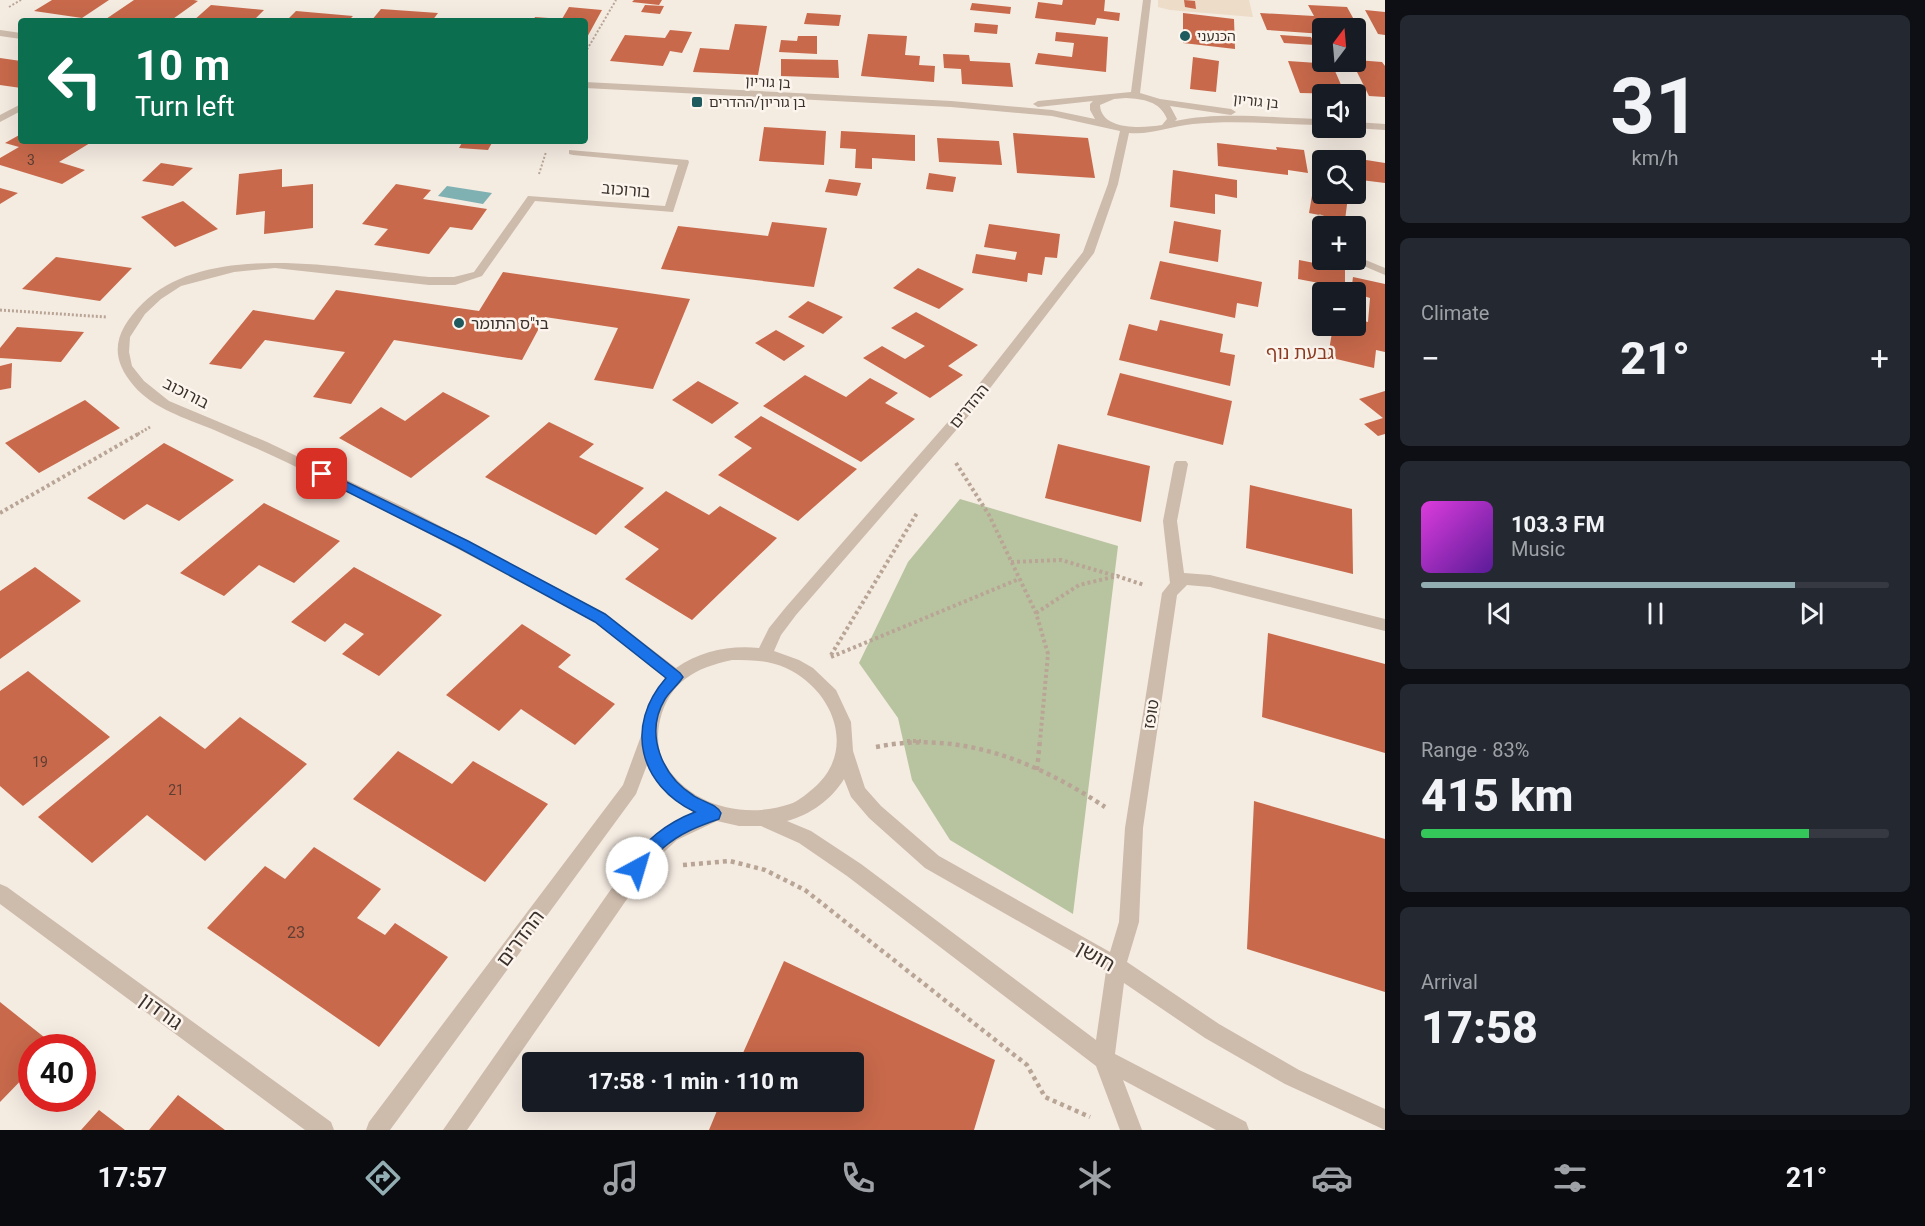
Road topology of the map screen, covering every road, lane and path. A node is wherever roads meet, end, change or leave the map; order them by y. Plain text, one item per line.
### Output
1 (616, 0) edge
2 (1147, 0) edge
3 (0, 33) edge
4 (18, 36) edge
5 (588, 48) edge
6 (588, 86) edge
7 (1135, 95) junction
8 (1109, 96) junction
9 (1156, 101) junction
10 (951, 104) junction
11 (18, 109) edge
12 (0, 119) edge
13 (1312, 121) edge
14 (1312, 122) edge
15 (1167, 126) junction
16 (1366, 126) edge
17 (1118, 127) junction
18 (1385, 127) edge
19 (546, 152) dead end
20 (573, 152) dead end
21 (532, 198) junction
22 (1366, 263) edge
23 (1385, 272) edge
24 (0, 310) edge
25 (137, 318) junction
26 (180, 410) junction
27 (966, 411) junction
28 (1181, 464) dead end
29 (921, 506) dead end
30 (0, 513) edge
31 (1011, 562) junction
32 (1117, 576) junction
33 (1019, 579) junction
34 (1174, 589) junction
35 (1036, 613) junction
36 (1385, 625) edge
37 (764, 655) junction
38 (830, 657) junction
39 (675, 677) junction
40 (815, 677) junction
41 (648, 739) junction
42 (845, 753) junction
43 (1037, 770) junction
44 (713, 813) junction
45 (764, 819) junction
46 (1134, 828) junction
47 (678, 866) dead end
48 (0, 893) edge
49 (1116, 966) junction
50 (1104, 1059) junction
51 (1098, 1120) dead end
52 (1385, 1120) edge
53 (323, 1130) edge
54 (377, 1130) edge
55 (454, 1130) edge
56 (1131, 1130) edge
57 (1238, 1130) edge

1 - 5 path
2 - 7 street
3 - 4 street
6 - 10 street, בן גוריון
7 - 8 street, בן גוריון
7 - 9 street, בן גוריון
8 - 10 street, בן גוריון
8 - 17 street
9 - 13 street, בן גוריון
9 - 15 street
10 - 17 street, בן גוריון
11 - 12 street
14 - 15 street, בן גוריון
15 - 17 street, בן גוריון
16 - 18 street
17 - 27 street, ההדרים
19 - 21 path
20 - 21 street, בורוכוב
21 - 25 street, בורוכוב
22 - 23 street
24 - 25 path
25 - 26 street, בורוכוב
26 - 30 path
26 - 39 street, בורוכוב
27 - 31 path
27 - 37 street, ההדרים
28 - 34 street, טופז
29 - 38 path
31 - 32 path
31 - 33 path
32 - 34 path
32 - 35 path
33 - 35 path
33 - 38 path
34 - 36 street
34 - 46 street, טופז
35 - 43 path
37 - 39 street
37 - 40 street
38 - 40 path
39 - 41 street
40 - 42 street
41 - 44 street
41 - 54 street, ההדרים
42 - 43 path
42 - 45 street
42 - 49 street, חושן
43 - 46 path
44 - 45 street
44 - 55 street
45 - 50 street
46 - 49 street, טופז
47 - 51 path
48 - 53 street, גורדון
49 - 50 street, טופז
49 - 52 street, חושן
50 - 56 street
50 - 57 street

